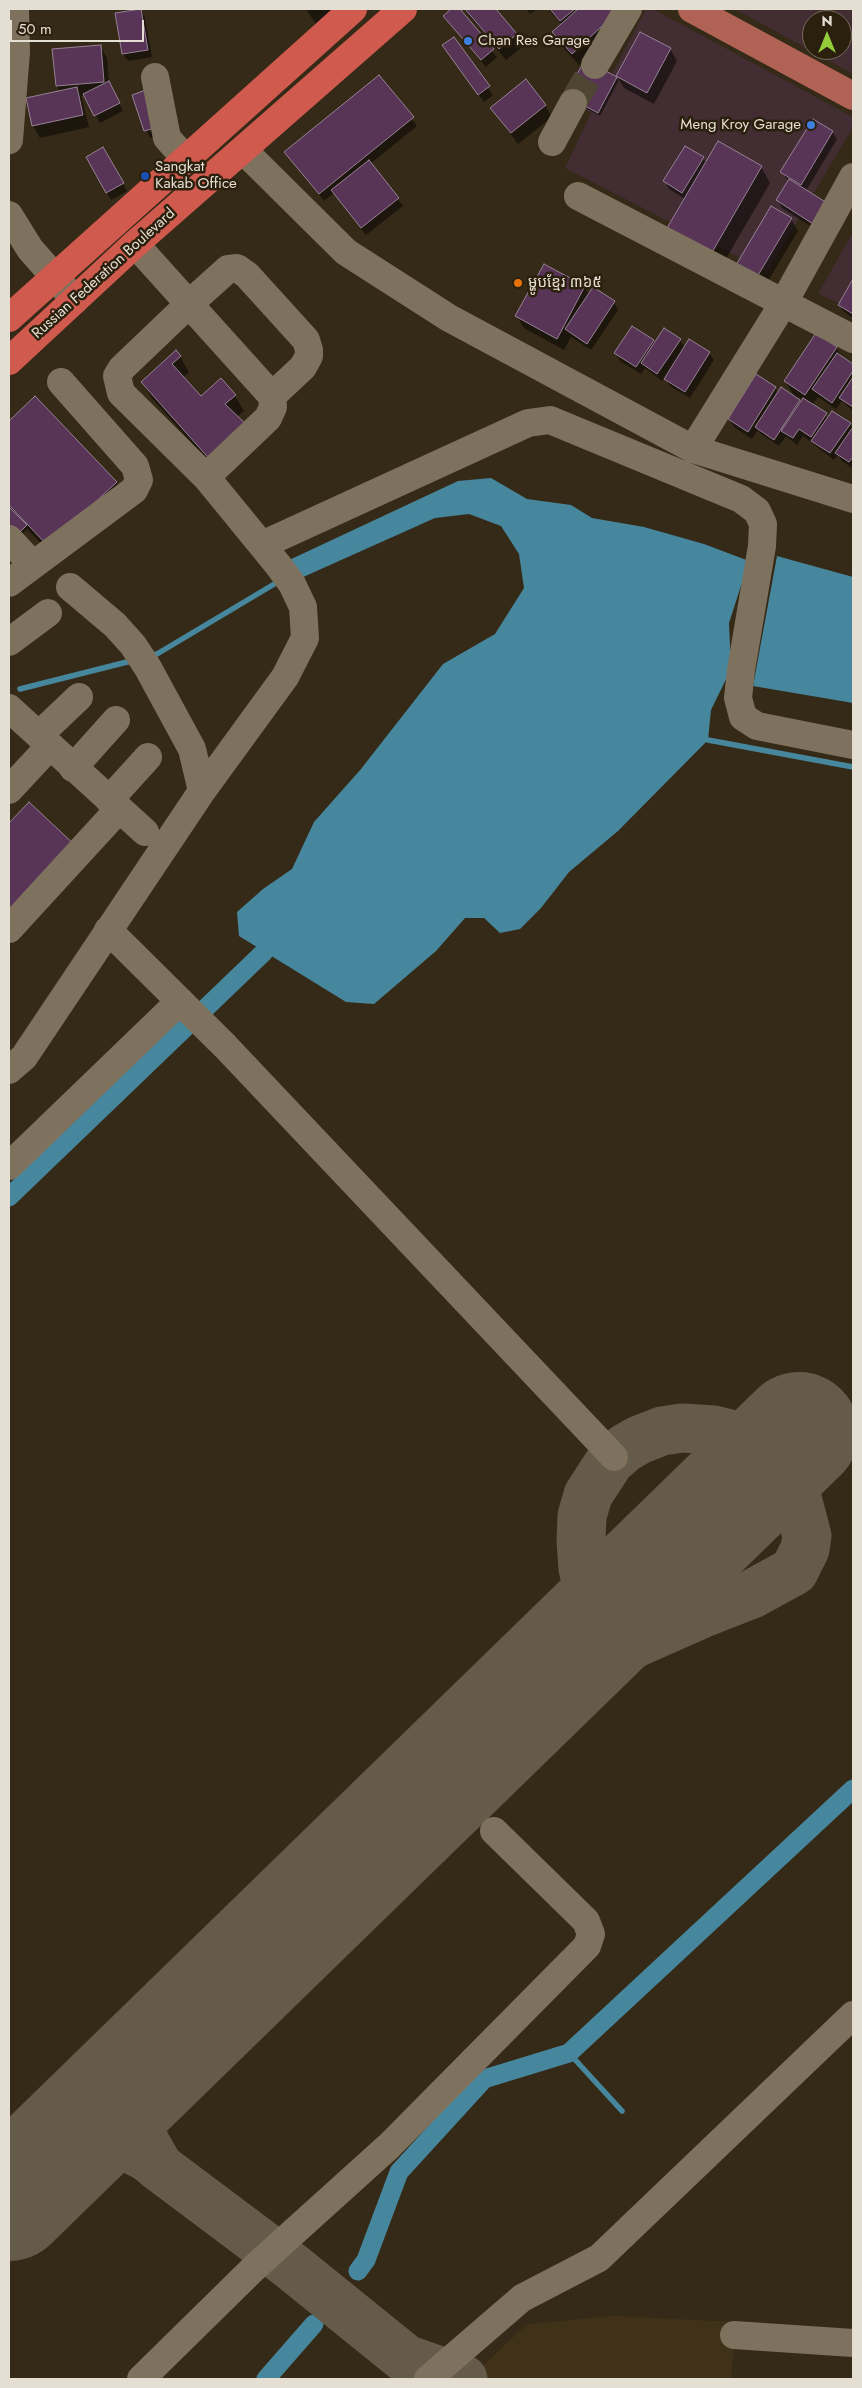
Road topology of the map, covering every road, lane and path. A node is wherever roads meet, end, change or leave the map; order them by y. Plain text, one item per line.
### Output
1 (15, 9) edge
2 (353, 9) edge
3 (403, 9) edge
4 (628, 9) edge
5 (692, 9) edge
6 (594, 65) tunnel mouth
7 (154, 76) dead end
8 (853, 96) edge
9 (573, 104) tunnel mouth
10 (9, 140) edge
11 (552, 142) dead end
12 (243, 150) junction
13 (186, 158) junction
14 (853, 177) edge
15 (578, 196) dead end
16 (9, 215) edge
17 (135, 244) junction
18 (55, 277) junction
19 (75, 300) junction
20 (189, 304) junction
21 (783, 304) junction
22 (9, 318) edge
23 (853, 339) edge
24 (9, 360) edge
25 (61, 382) dead end
26 (272, 396) junction
27 (693, 449) junction
28 (206, 476) junction
29 (853, 499) edge
30 (9, 539) edge
31 (32, 564) junction
32 (277, 565) junction
33 (9, 583) edge
34 (70, 587) dead end
35 (48, 613) dead end
36 (9, 642) edge
37 (79, 696) dead end
38 (9, 708) edge
39 (116, 720) dead end
40 (44, 741) junction
41 (853, 745) edge
42 (148, 757) dead end
43 (73, 768) junction
44 (9, 790) edge
45 (202, 791) junction
46 (114, 804) junction
47 (145, 832) dead end
48 (9, 930) edge
49 (108, 930) junction
50 (173, 994) junction
51 (9, 1070) edge
52 (9, 1166) edge
53 (614, 1457) dead end
54 (494, 1831) dead end
55 (853, 2015) edge
56 (734, 2334) dead end
57 (853, 2343) edge
58 (141, 2379) edge
59 (428, 2379) edge

1 - 10 street
2 - 13 highway, Russian Federation Boulevard
3 - 12 highway, Russian Federation Boulevard
4 - 6 street
5 - 8 main road
7 - 13 street
9 - 11 street
12 - 17 highway, Russian Federation Boulevard
12 - 27 street
13 - 18 highway, Russian Federation Boulevard
14 - 21 street
15 - 21 street
16 - 18 street
17 - 19 highway, Russian Federation Boulevard
17 - 20 street
18 - 19 street
18 - 22 highway, Russian Federation Boulevard
19 - 24 highway, Russian Federation Boulevard
20 - 26 street
20 - 26 street
20 - 28 street
21 - 23 street
21 - 27 street
25 - 31 street
26 - 28 street
27 - 29 street
28 - 32 street
30 - 31 street
31 - 33 street
32 - 41 street
32 - 45 street
34 - 45 street
35 - 36 street
37 - 40 street
38 - 40 street
39 - 43 street
40 - 43 street
40 - 44 street
42 - 46 street
43 - 46 street
45 - 49 street
46 - 47 street
46 - 48 street
49 - 50 street
49 - 51 street
50 - 52 street
50 - 53 street
54 - 58 street
55 - 59 street
56 - 57 street

